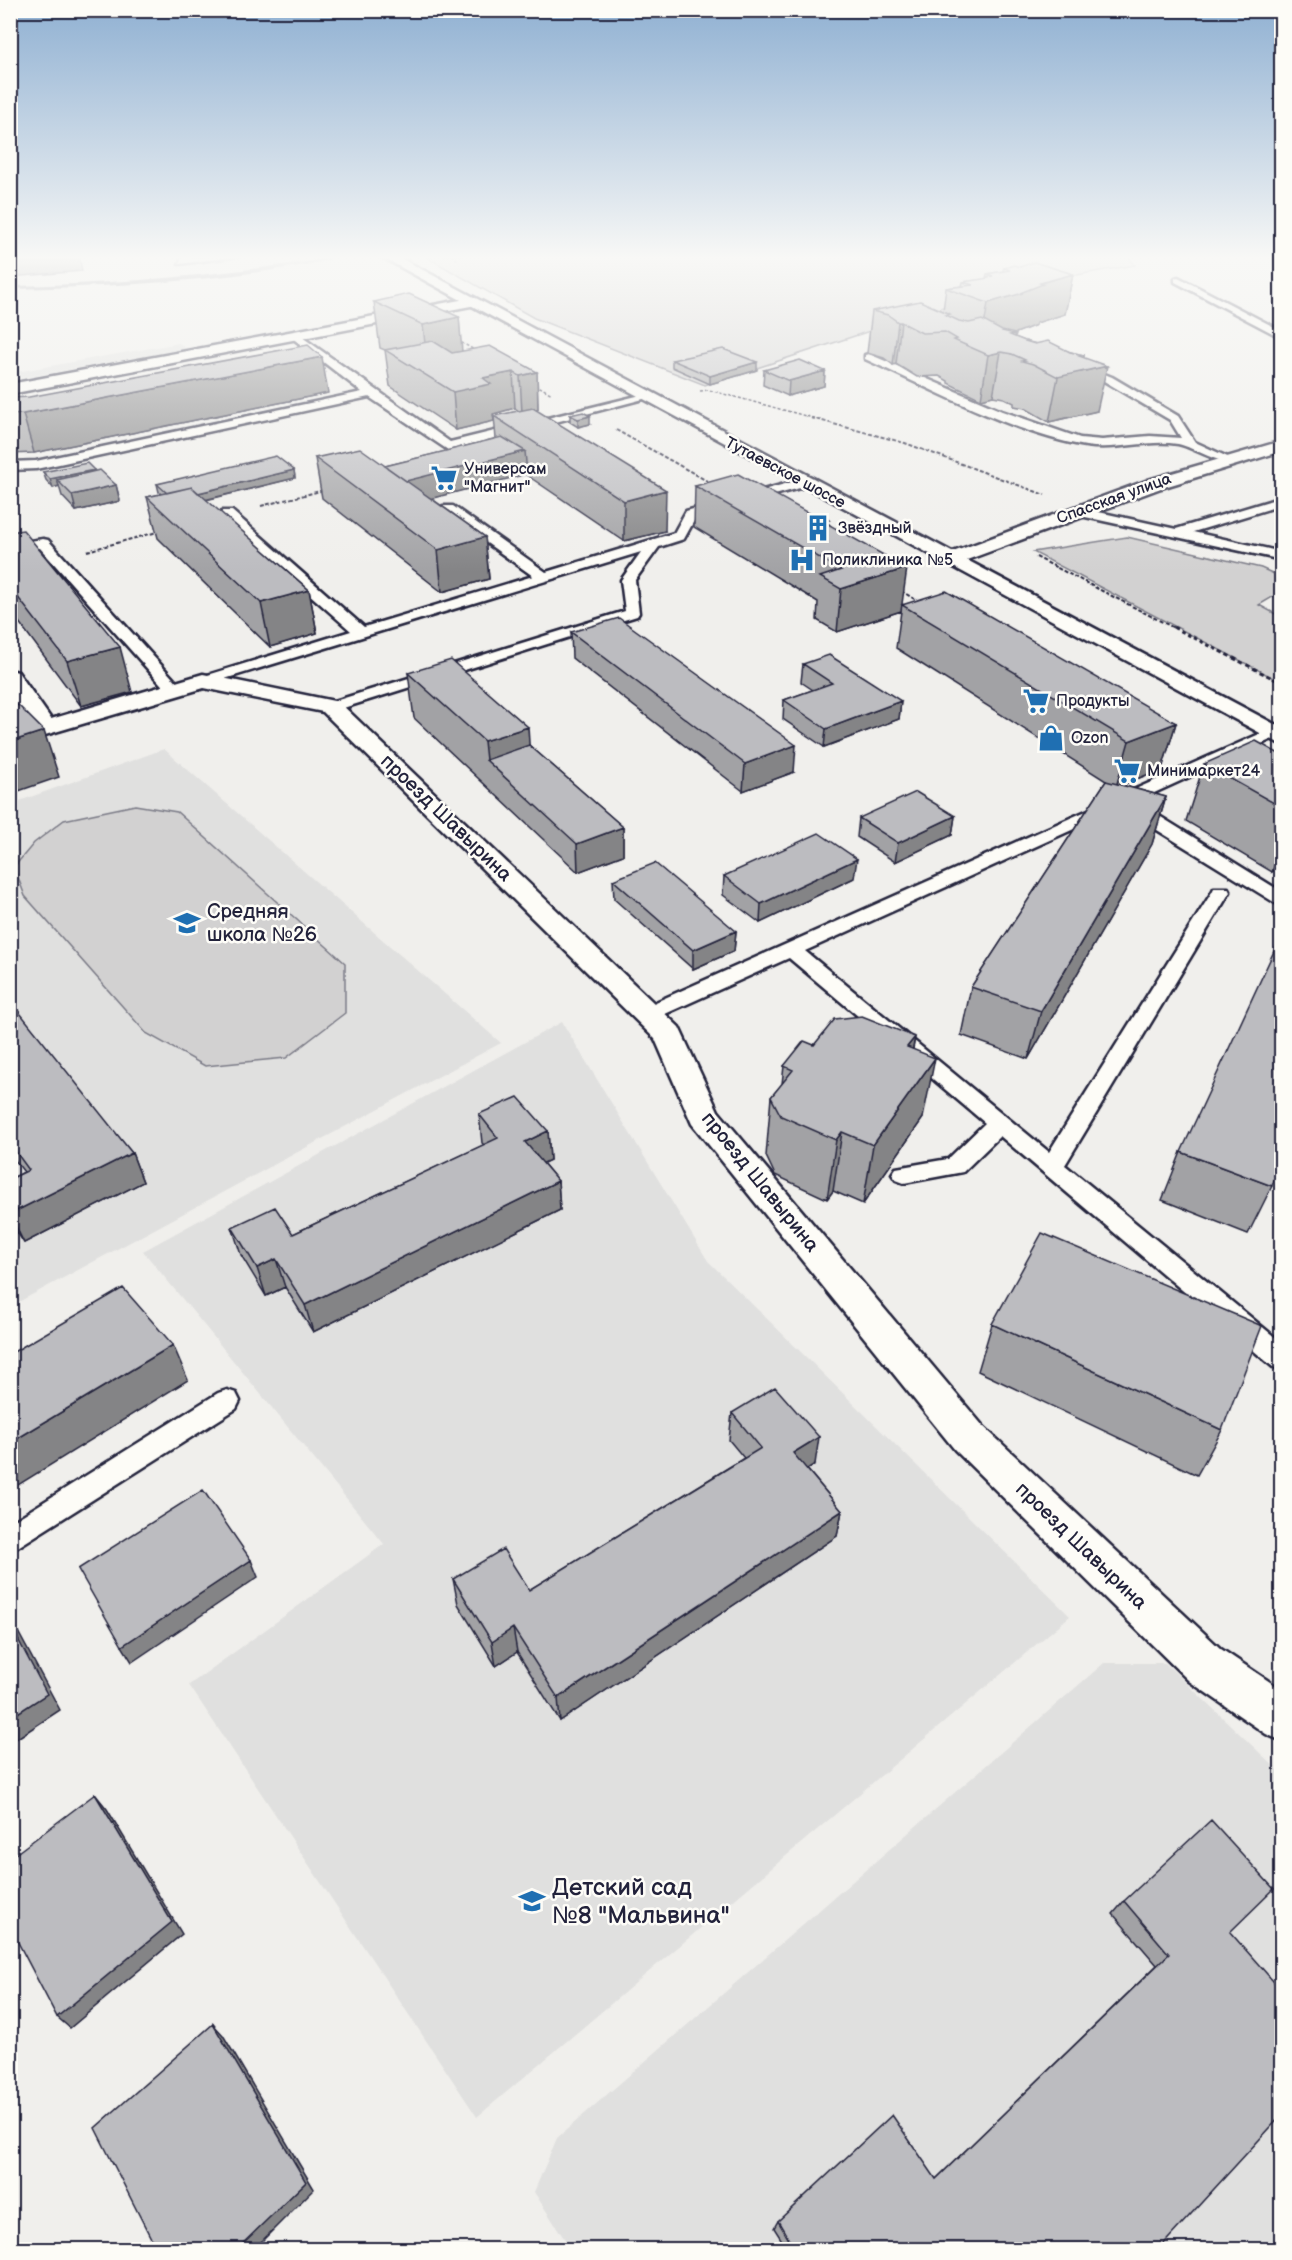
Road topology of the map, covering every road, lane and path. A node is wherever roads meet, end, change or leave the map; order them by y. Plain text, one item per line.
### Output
1 (161, 360) edge
2 (321, 360) edge
3 (578, 360) edge
4 (876, 360) edge
5 (1066, 362) edge
6 (533, 383) dead end
7 (10, 389) edge
8 (370, 393) junction
9 (648, 399) junction
10 (584, 412) junction
11 (1191, 444) junction
12 (1281, 446) edge
13 (1226, 459) junction
14 (10, 466) edge
15 (803, 483) junction
16 (740, 500) junction
17 (1281, 501) edge
18 (448, 509) edge
19 (1080, 510) junction
20 (227, 514) edge
21 (1176, 534) junction
22 (1004, 541) junction
23 (654, 544) junction
24 (10, 548) edge
25 (1281, 556) edge
26 (949, 560) junction
27 (543, 577) junction
28 (896, 588) edge
29 (926, 605) edge
30 (361, 632) junction
31 (10, 676) edge
32 (1281, 682) edge
33 (188, 685) junction
34 (331, 707) junction
35 (1277, 735) edge
36 (1122, 800) junction
37 (1221, 892) dead end
38 (1281, 902) edge
39 (790, 949) junction
40 (647, 1014) junction
41 (999, 1123) junction
42 (1052, 1167) junction
43 (904, 1174) dead end
44 (1281, 1356) edge
45 (227, 1401) dead end
46 (10, 1539) edge
47 (1281, 1718) edge

1 - 7 street
2 - 8 lane
3 - 9 street, Тутаевское шоссе
4 - 11 lane
5 - 11 lane
6 - 10 path
8 - 10 lane
8 - 14 lane
9 - 10 lane
9 - 15 street, Тутаевское шоссе
9 - 19 path
10 - 16 path
11 - 13 lane
12 - 13 street, Спасская улица
13 - 19 street, Спасская улица
15 - 16 lane
15 - 26 street, Тутаевское шоссе
16 - 23 lane
17 - 21 lane
18 - 27 lane
19 - 21 lane
19 - 22 street, Спасская улица
20 - 30 lane
21 - 25 lane
22 - 26 street, Спасская улица
22 - 32 path
23 - 27 lane
23 - 34 lane
24 - 33 lane
26 - 35 street, Тутаевское шоссе
27 - 30 lane
28 - 29 path
30 - 33 lane
31 - 33 street
33 - 34 street
34 - 40 street, проезд Шавырина
35 - 36 lane
36 - 38 lane
36 - 39 lane
37 - 42 lane
39 - 40 lane
39 - 41 lane
40 - 47 street, проезд Шавырина
41 - 42 lane
41 - 43 lane
42 - 44 lane
45 - 46 lane

